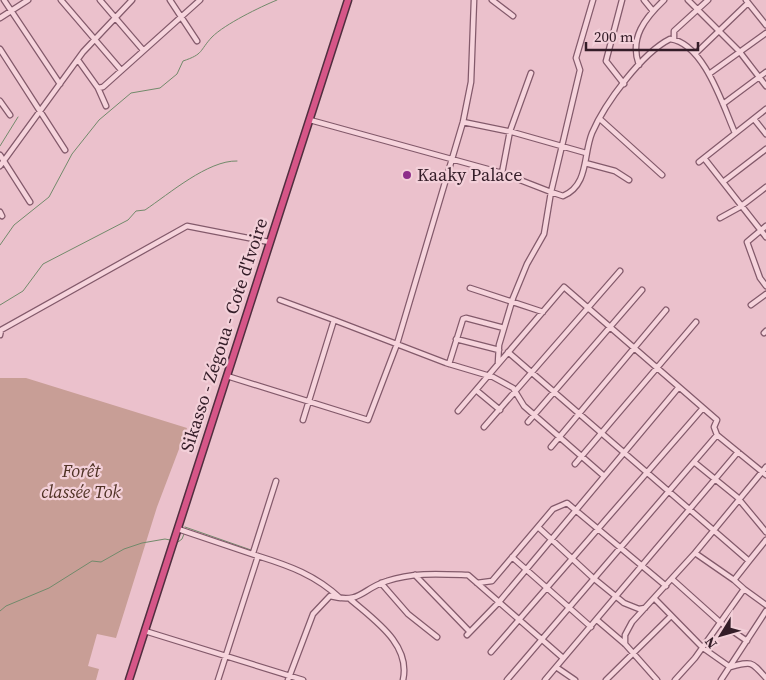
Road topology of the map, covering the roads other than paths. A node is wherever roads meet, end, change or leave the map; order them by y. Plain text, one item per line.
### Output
1 (4, 0) edge
2 (28, 0) edge
3 (61, 0) edge
4 (100, 0) edge
5 (132, 0) edge
6 (170, 0) edge
7 (200, 0) edge
8 (348, 0) edge
9 (474, 0) edge
10 (492, 0) edge
11 (593, 0) edge
12 (622, 0) edge
13 (644, 0) edge
14 (664, 0) edge
15 (688, 0) edge
16 (708, 0) edge
17 (747, 1) edge
18 (697, 10) junction
19 (11, 11) junction
20 (653, 11) junction
21 (513, 16) dead end
22 (181, 17) junction
23 (0, 18) edge
24 (115, 18) junction
25 (766, 25) edge
26 (718, 32) junction
27 (766, 33) edge
28 (674, 39) junction
29 (95, 40) junction
30 (197, 41) dead end
31 (0, 49) edge
32 (143, 50) junction
33 (740, 52) junction
34 (695, 54) junction
35 (78, 60) junction
36 (638, 65) junction
37 (121, 70) junction
38 (766, 72) edge
39 (531, 73) dead end
40 (709, 74) junction
41 (759, 77) junction
42 (60, 84) junction
43 (624, 84) junction
44 (766, 86) edge
45 (98, 88) junction
46 (0, 100) edge
47 (722, 104) junction
48 (106, 106) dead end
49 (2, 107) edge
50 (766, 109) edge
51 (40, 111) junction
52 (10, 115) dead end
53 (600, 119) junction
54 (754, 119) junction
55 (310, 120) junction
56 (463, 122) junction
57 (510, 131) junction
58 (735, 133) junction
59 (766, 134) edge
60 (562, 146) junction
61 (766, 149) edge
62 (65, 150) dead end
63 (586, 153) junction
64 (0, 156) edge
65 (453, 158) junction
66 (704, 158) junction
67 (4, 161) junction
68 (698, 162) dead end
69 (585, 163) junction
70 (0, 166) edge
71 (502, 173) junction
72 (662, 175) dead end
73 (629, 180) dead end
74 (723, 182) junction
75 (766, 187) edge
76 (551, 192) junction
77 (30, 202) dead end
78 (742, 206) junction
79 (720, 218) dead end
80 (766, 226) edge
81 (761, 230) junction
82 (766, 237) edge
83 (270, 242) junction
84 (620, 270) dead end
85 (766, 286) edge
86 (470, 288) dead end
87 (642, 290) dead end
88 (766, 294) edge
89 (280, 300) dead end
90 (512, 302) junction
91 (751, 306) dead end
92 (588, 308) junction
93 (666, 310) dead end
94 (543, 312) junction
95 (334, 320) junction
96 (696, 322) dead end
97 (610, 327) junction
98 (504, 328) junction
99 (0, 335) edge
100 (456, 339) junction
101 (398, 344) junction
102 (634, 348) junction
103 (499, 350) junction
104 (508, 352) junction
105 (449, 364) junction
106 (498, 365) junction
107 (657, 368) junction
108 (532, 372) junction
109 (228, 376) junction
110 (488, 376) junction
111 (679, 387) junction
112 (476, 390) junction
113 (515, 391) junction
114 (554, 392) junction
115 (308, 403) junction
116 (703, 408) junction
117 (500, 410) junction
118 (458, 411) dead end
119 (579, 414) junction
120 (534, 415) junction
121 (303, 420) dead end
122 (528, 422) dead end
123 (484, 427) dead end
124 (602, 433) junction
125 (717, 435) junction
126 (560, 437) junction
127 (551, 447) dead end
128 (738, 452) junction
129 (624, 453) junction
130 (582, 456) junction
131 (694, 462) junction
132 (575, 464) dead end
133 (765, 471) edge
134 (647, 473) junction
135 (604, 476) junction
136 (716, 479) junction
137 (276, 481) dead end
138 (669, 491) junction
139 (739, 500) junction
140 (576, 510) junction
141 (691, 510) junction
142 (538, 527) junction
143 (178, 528) junction
144 (598, 529) junction
145 (714, 530) junction
146 (766, 532) edge
147 (551, 540) junction
148 (766, 540) edge
149 (621, 548) junction
150 (695, 553) junction
151 (255, 555) junction
152 (512, 557) junction
153 (572, 558) junction
154 (749, 561) junction
155 (643, 566) junction
156 (526, 569) junction
157 (415, 575) junction
158 (594, 579) junction
159 (672, 579) junction
160 (734, 580) junction
161 (476, 582) junction
162 (381, 584) junction
163 (666, 586) junction
164 (547, 588) junction
165 (744, 589) junction
166 (617, 597) junction
167 (340, 599) junction
168 (350, 599) junction
169 (655, 599) junction
170 (499, 602) junction
171 (766, 605) edge
172 (631, 607) junction
173 (646, 607) junction
174 (570, 608) junction
175 (766, 612) edge
176 (671, 616) junction
177 (519, 620) junction
178 (596, 620) junction
179 (632, 622) junction
180 (721, 623) junction
181 (591, 627) junction
182 (145, 631) junction
183 (436, 637) dead end
184 (541, 639) junction
185 (747, 641) junction
186 (625, 644) junction
187 (703, 648) junction
188 (491, 652) dead end
189 (632, 653) junction
190 (226, 656) junction
191 (564, 658) junction
192 (556, 667) junction
193 (730, 668) junction
194 (289, 678) edge
195 (766, 678) edge
196 (129, 680) edge
197 (218, 680) edge
198 (303, 680) edge
199 (403, 680) edge
200 (507, 680) edge
201 (545, 680) edge
202 (575, 680) edge
203 (606, 680) edge
204 (657, 680) edge
205 (675, 680) edge
206 (721, 680) edge

1 - 19 street
2 - 19 street
3 - 29 street
4 - 24 street
5 - 24 street
6 - 22 street
7 - 22 street
8 - 55 highway, Sikasso - Zégoua - Cote d'Ivoire
9 - 56 street
10 - 21 street
11 - 60 street
12 - 43 street
13 - 20 street
14 - 20 street
15 - 18 street
16 - 18 street
17 - 25 street
17 - 26 street
18 - 26 street
18 - 28 street
19 - 23 street
19 - 42 street
20 - 36 street
22 - 30 street
22 - 32 street
24 - 29 street
24 - 32 street
26 - 33 street
26 - 34 street
27 - 33 street
28 - 34 street
28 - 36 street
29 - 35 street
29 - 37 street
31 - 51 street
32 - 37 street
33 - 40 street
33 - 41 street
34 - 40 street
35 - 42 street
35 - 45 street
36 - 43 street
37 - 45 street
38 - 41 street
39 - 57 street
40 - 47 street
41 - 44 street
41 - 47 street
42 - 51 street
43 - 53 street
45 - 48 street
46 - 49 street
47 - 58 street
49 - 52 street
50 - 54 street
51 - 62 street
51 - 67 street
53 - 63 street
53 - 72 street
54 - 58 street
54 - 59 street
55 - 65 street
55 - 83 highway, Sikasso - Zégoua - Cote d'Ivoire
56 - 57 street
56 - 65 street
57 - 60 street
57 - 71 street
58 - 66 street
60 - 63 street
60 - 76 street
61 - 74 street
63 - 69 street
64 - 67 street
65 - 71 street
65 - 101 street
66 - 68 street
66 - 74 street
67 - 70 street
67 - 77 street
69 - 73 street
69 - 76 street
71 - 76 street
74 - 78 street
75 - 78 street
76 - 90 street
78 - 79 street
78 - 81 street
80 - 81 street
81 - 82 street
81 - 85 street
83 - 99 street
83 - 109 highway, Sikasso - Zégoua - Cote d'Ivoire
84 - 92 street
86 - 90 street
87 - 97 street
88 - 91 street
89 - 95 street
90 - 94 street
90 - 98 street
92 - 94 street
92 - 97 street
92 - 108 street
93 - 102 street
94 - 104 street
95 - 101 street
95 - 115 street
96 - 107 street
97 - 102 street
97 - 114 street
98 - 100 street
98 - 103 street
100 - 103 street
100 - 105 street
101 - 105 street
101 - 115 street
102 - 107 street
102 - 119 street
103 - 106 street
104 - 106 street
104 - 108 street
105 - 110 street
106 - 110 street
107 - 111 street
107 - 124 street
108 - 113 street
108 - 114 street
109 - 115 street
109 - 143 highway, Sikasso - Zégoua - Cote d'Ivoire
110 - 112 street
110 - 113 street
111 - 116 street
111 - 129 street
112 - 117 street
112 - 118 street
113 - 117 street
113 - 120 street
114 - 119 street
114 - 120 street
115 - 121 street
116 - 125 street
116 - 134 street
117 - 123 street
119 - 124 street
119 - 126 street
120 - 122 street
120 - 126 street
124 - 129 street
124 - 130 street
125 - 128 street
125 - 131 street
126 - 127 street
126 - 130 street
128 - 133 street
128 - 136 street
129 - 134 street
129 - 135 street
130 - 132 street
130 - 135 street
131 - 136 street
131 - 138 street
133 - 139 street
134 - 138 street
134 - 144 street
135 - 140 street
136 - 139 street
136 - 141 street
137 - 151 street
138 - 141 street
138 - 149 street
139 - 145 street
139 - 146 street
140 - 142 street
140 - 144 street
140 - 147 street
141 - 145 street
141 - 155 street
142 - 147 street
142 - 152 street
143 - 151 street
143 - 182 highway, Sikasso - Zégoua - Cote d'Ivoire
144 - 149 street
144 - 153 street
145 - 150 street
145 - 154 street
147 - 153 street
147 - 156 street
148 - 154 street
149 - 155 street
149 - 158 street
150 - 159 street
150 - 160 street
151 - 167 street
151 - 190 street
152 - 156 street
152 - 161 street
153 - 158 street
153 - 164 street
154 - 160 street
155 - 163 street
155 - 166 street
156 - 164 street
156 - 170 street
157 - 161 street
157 - 162 street
157 - 170 street
158 - 166 street
158 - 174 street
159 - 163 street
159 - 180 street
160 - 165 street
161 - 170 street
162 - 168 street
162 - 183 street
163 - 169 street
164 - 174 street
164 - 177 street
165 - 171 street
165 - 180 street
166 - 172 street
166 - 178 street
167 - 168 street
167 - 194 street
168 - 199 street
169 - 173 street
169 - 176 street
170 - 177 street
172 - 173 street
172 - 179 street
173 - 179 street
174 - 181 street
174 - 184 street
175 - 185 street
176 - 187 street
176 - 189 street
177 - 184 street
177 - 188 street
178 - 181 street
178 - 186 street
179 - 186 street
180 - 185 street
180 - 187 street
181 - 191 street
182 - 190 street
182 - 196 highway, Sikasso - Zégoua - Cote d'Ivoire
184 - 191 street
184 - 200 street
185 - 193 street
186 - 189 street
187 - 193 street
187 - 205 street
189 - 203 street
189 - 204 street
190 - 194 street
190 - 197 street
191 - 192 street
192 - 201 street
192 - 202 street
193 - 195 street
193 - 206 street
194 - 198 street

